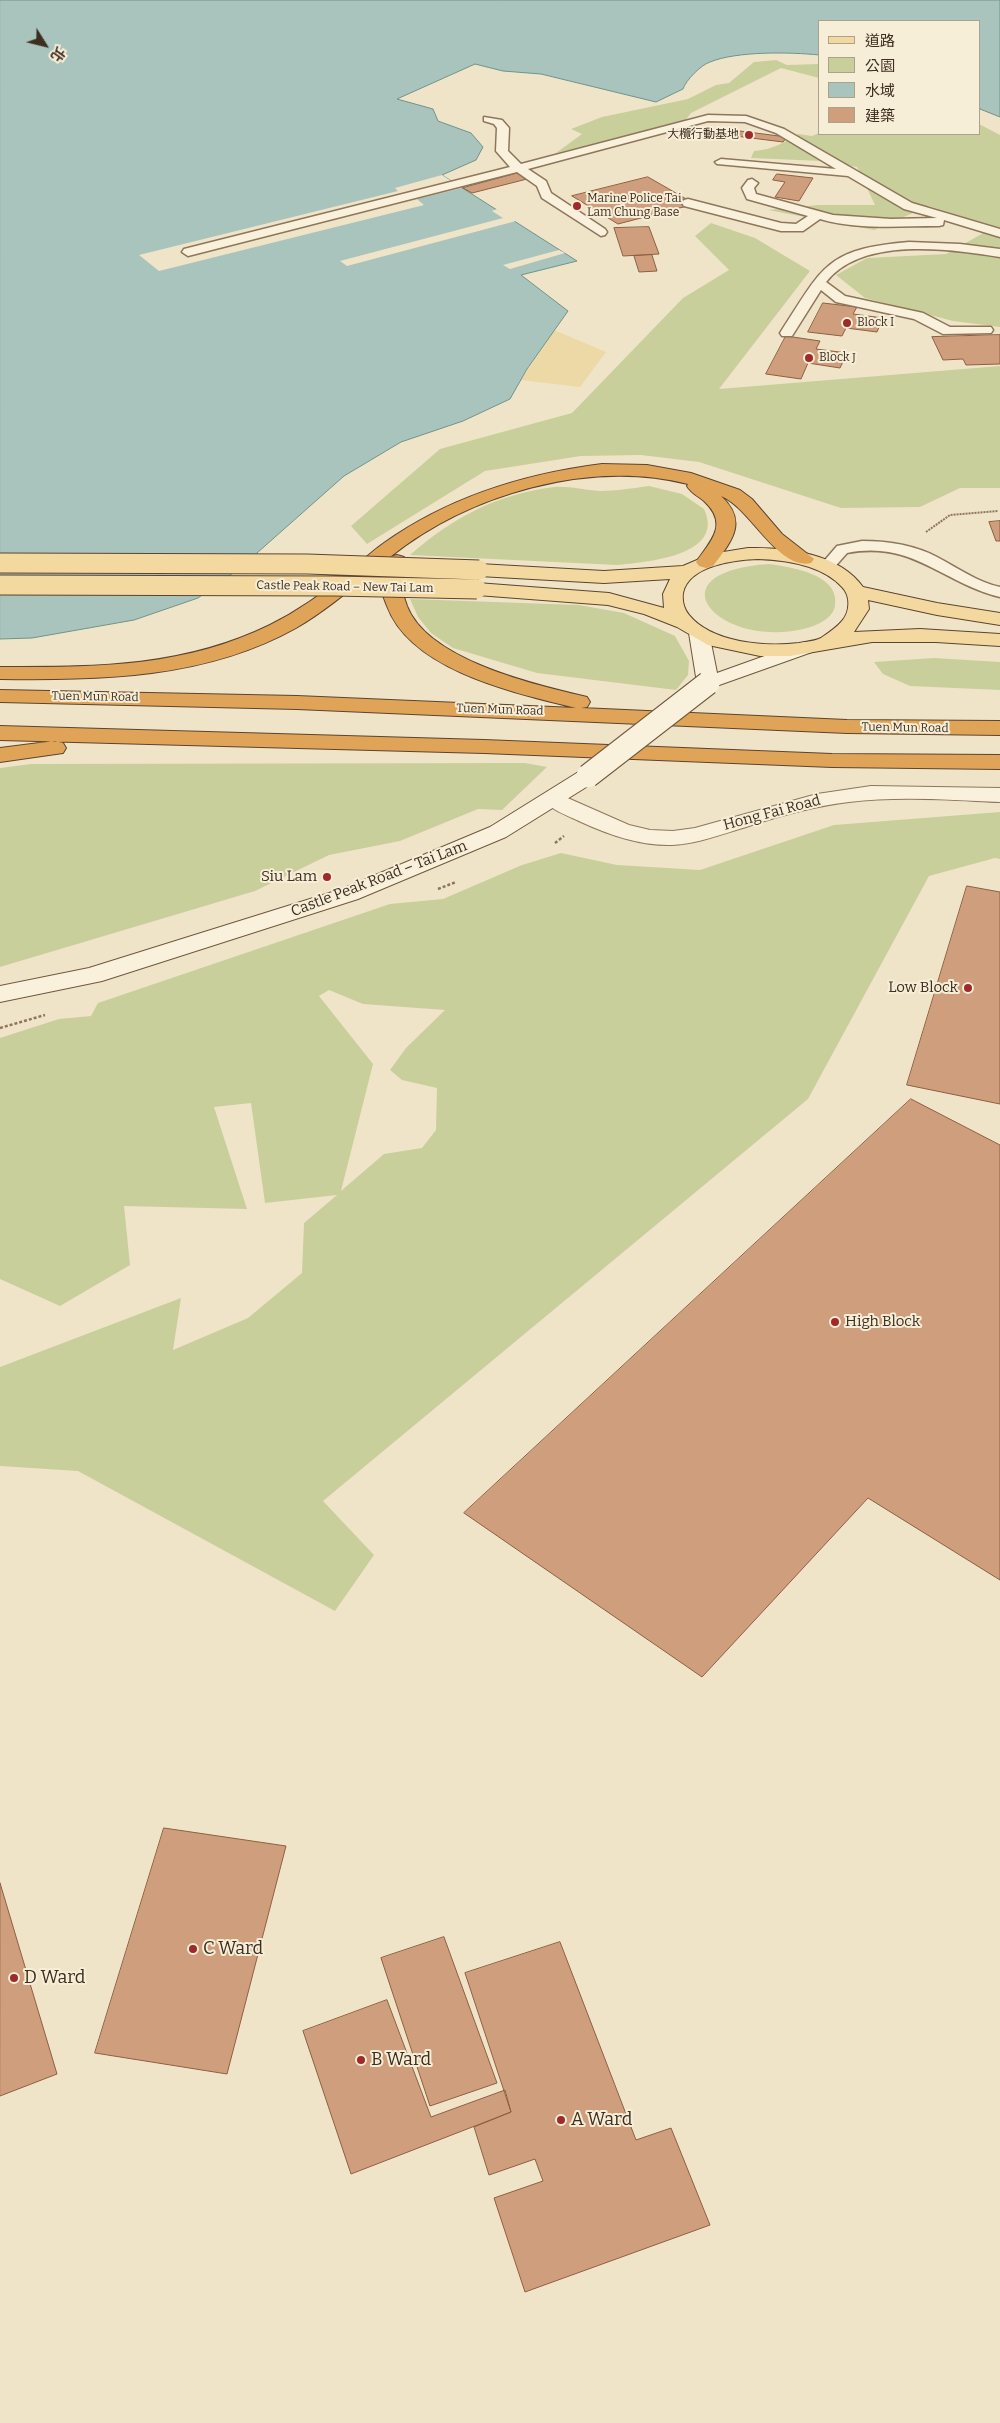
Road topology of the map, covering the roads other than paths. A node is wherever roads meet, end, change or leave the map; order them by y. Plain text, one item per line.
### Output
1 (488, 119) dead end
2 (721, 162) dead end
3 (519, 168) junction
4 (857, 174) junction
5 (752, 183) dead end
6 (688, 203) dead end
7 (818, 216) junction
8 (957, 222) junction
9 (601, 232) dead end
10 (1000, 233) edge
11 (188, 252) dead end
12 (1000, 253) edge
13 (820, 283) junction
14 (986, 330) dead end
15 (787, 333) dead end
16 (682, 478) junction
17 (436, 518) junction
18 (804, 559) junction
19 (706, 562) junction
20 (0, 563) edge
21 (827, 567) junction
22 (688, 572) junction
23 (478, 580) junction
24 (0, 585) edge
25 (857, 592) junction
26 (1000, 592) edge
27 (1000, 619) edge
28 (693, 628) junction
29 (1000, 640) edge
30 (829, 641) junction
31 (805, 648) junction
32 (0, 674) edge
33 (708, 683) junction
34 (0, 696) edge
35 (657, 718) junction
36 (1000, 728) edge
37 (0, 733) edge
38 (159, 738) junction
39 (0, 756) edge
40 (1000, 762) edge
41 (1000, 795) edge
42 (554, 798) junction
43 (4, 994) edge

1 - 3 lane
2 - 4 lane
3 - 4 lane
3 - 9 lane
3 - 11 lane
4 - 8 lane
5 - 7 lane
6 - 7 lane
7 - 8 lane
8 - 10 lane
12 - 13 lane
13 - 14 lane
13 - 15 lane
16 - 17 highway
16 - 18 highway
16 - 19 highway
17 - 32 highway
17 - 35 highway
18 - 19 main road
18 - 21 main road
19 - 22 main road
20 - 23 main road, Castle Peak Road – New Tai Lam, bridge
21 - 25 main road
21 - 26 lane
22 - 23 main road, Castle Peak Road – New Tai Lam
22 - 28 main road
23 - 24 main road, Castle Peak Road – New Tai Lam, bridge
23 - 28 main road, Castle Peak Road – New Tai Lam
25 - 27 main road
25 - 30 main road, Castle Peak Road – Tai Lam
28 - 31 main road, Castle Peak Road – Tai Lam
28 - 33 main road
29 - 30 main road, Castle Peak Road – Tai Lam
30 - 31 main road, Castle Peak Road – Tai Lam
31 - 33 main road, Castle Peak Road – Tai Lam
33 - 42 main road, Castle Peak Road – Tai Lam, bridge
34 - 35 highway, Tuen Mun Road
35 - 36 highway, Tuen Mun Road
37 - 38 highway
38 - 39 highway
38 - 40 highway
41 - 42 main road, Hong Fai Road
42 - 43 main road, Castle Peak Road – Tai Lam

